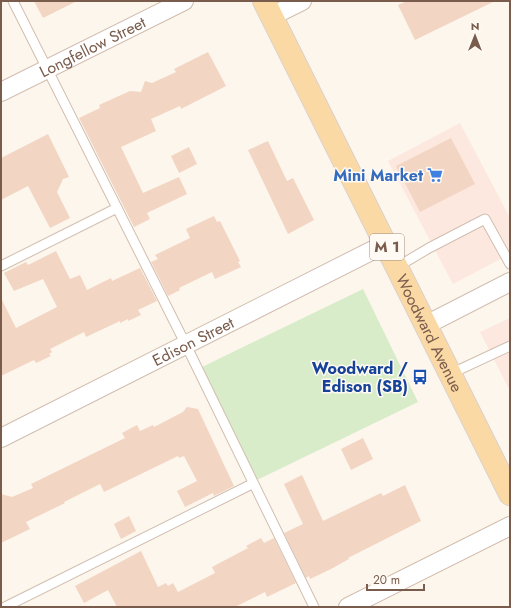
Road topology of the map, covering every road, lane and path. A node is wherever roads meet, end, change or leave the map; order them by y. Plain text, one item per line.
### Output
1 (13, 1) edge
2 (184, 1) edge
3 (302, 1) edge
4 (268, 9) edge
5 (47, 69) junction
6 (1, 92) edge
7 (117, 208) junction
8 (385, 244) junction
9 (510, 264) edge
10 (1, 266) edge
11 (397, 267) junction
12 (510, 282) edge
13 (426, 325) junction
14 (186, 345) junction
15 (510, 346) edge
16 (450, 374) junction
17 (1, 438) edge
18 (252, 484) junction
19 (510, 494) edge
20 (510, 526) edge
21 (5, 607) edge
22 (314, 607) edge
23 (348, 607) edge

1 - 5 lane
2 - 5 street, Longfellow Street
3 - 4 street
4 - 8 main road, Woodward Avenue / M 1
5 - 6 street, Longfellow Street
5 - 7 lane
7 - 10 lane
7 - 14 lane
8 - 11 main road, Woodward Avenue / M 1
8 - 14 street, Edison Street
9 - 11 lane
11 - 13 main road, Woodward Avenue / M 1
12 - 13 street
13 - 16 main road, Woodward Avenue / M 1
14 - 17 street, Edison Street
14 - 18 lane
15 - 16 lane
16 - 19 main road, Woodward Avenue / M 1
18 - 21 lane
18 - 22 lane
20 - 23 street

